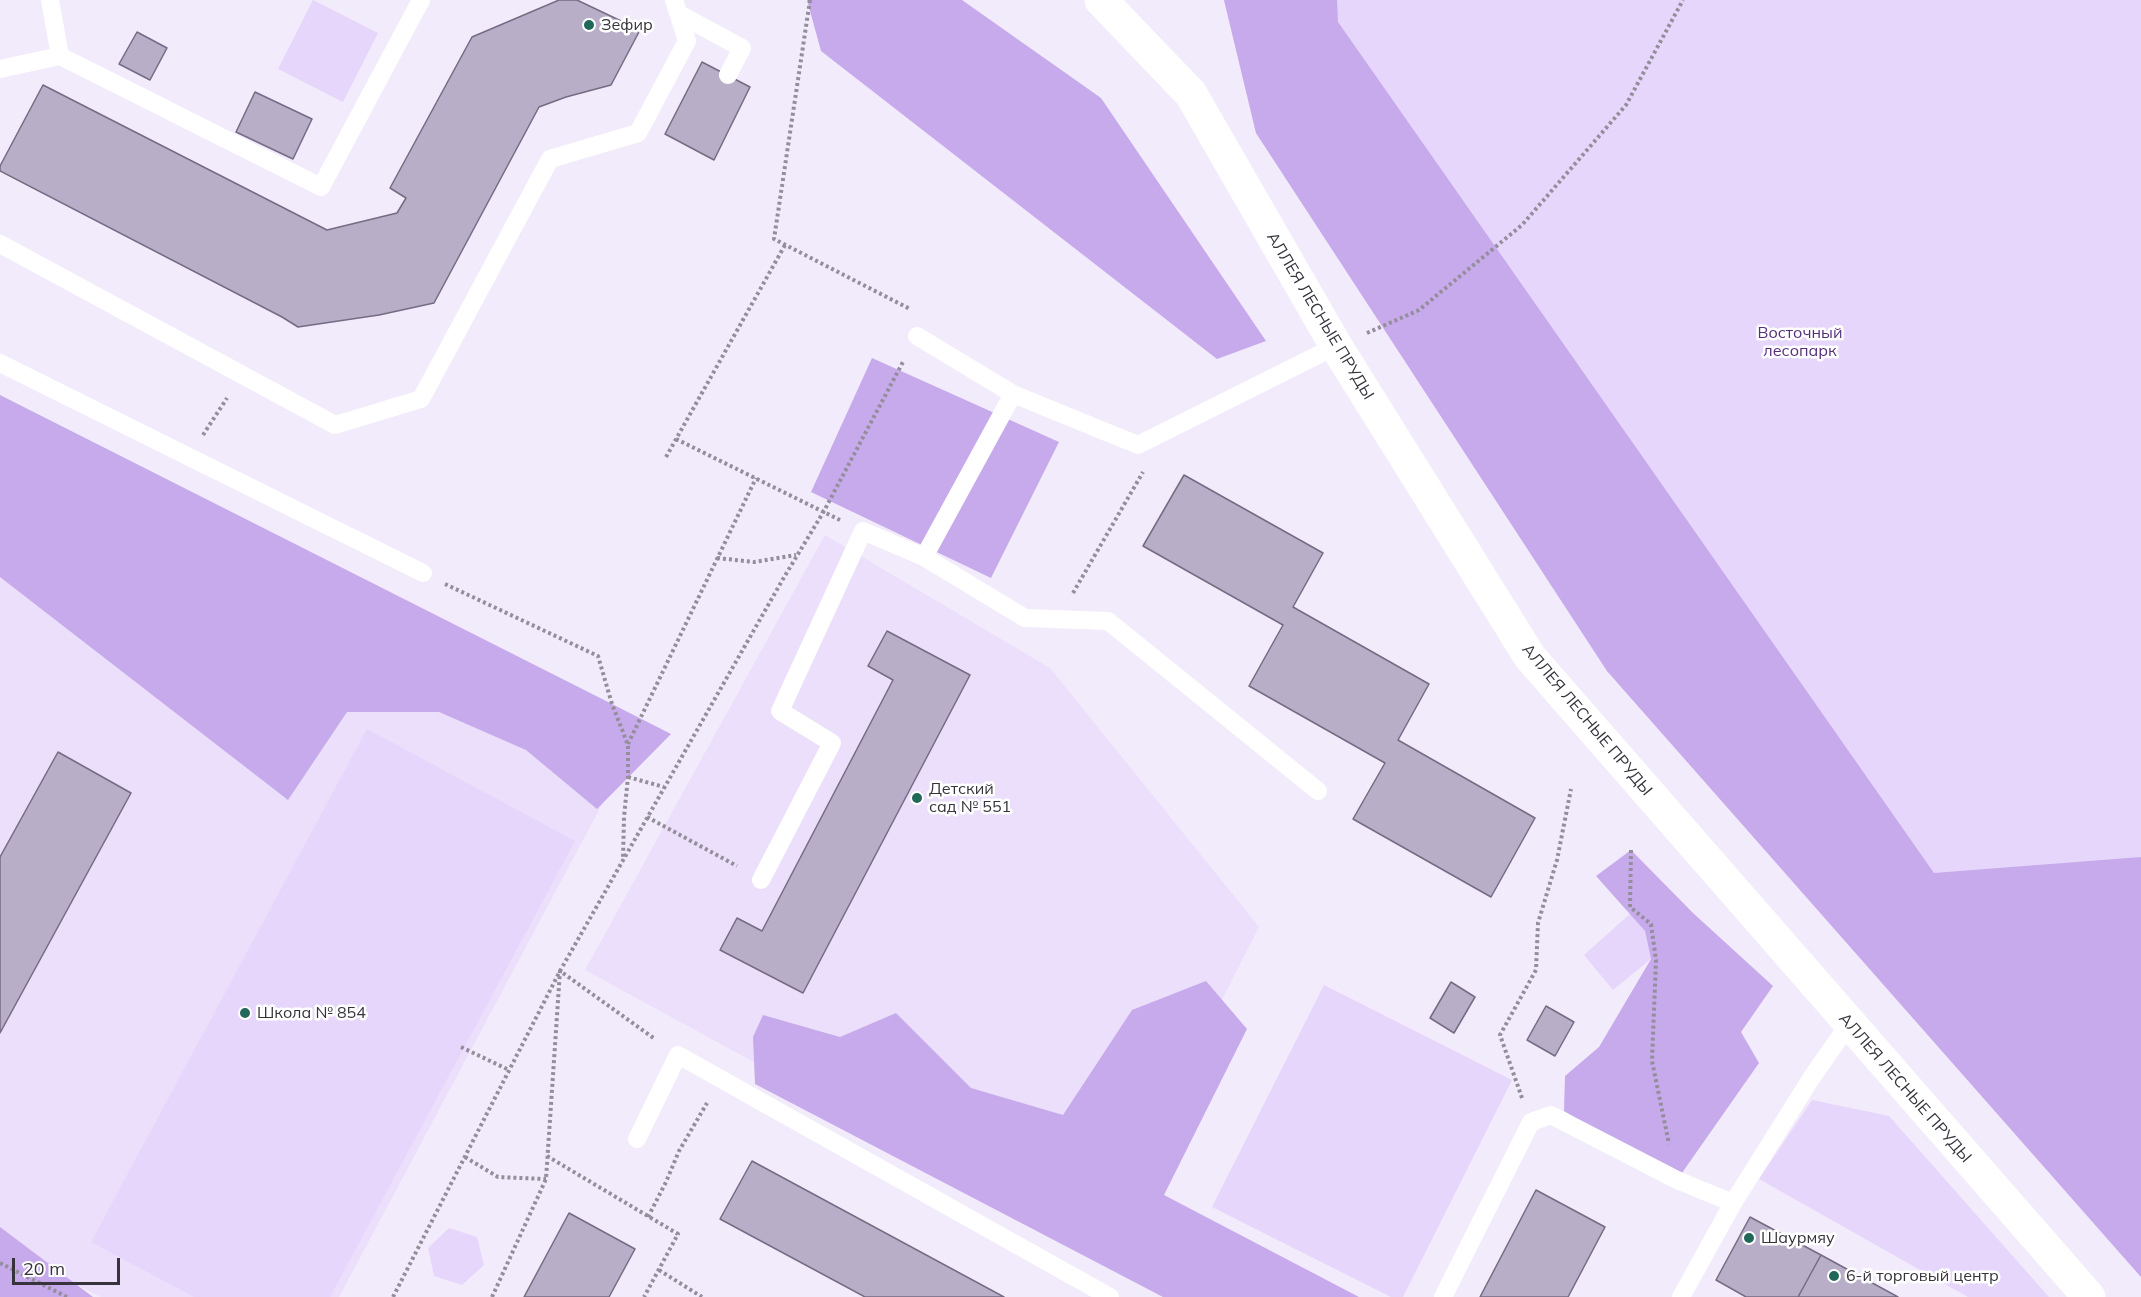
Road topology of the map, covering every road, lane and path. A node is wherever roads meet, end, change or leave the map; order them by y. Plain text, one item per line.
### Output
1 (50, 0) edge
2 (422, 0) edge
3 (810, 0) edge
4 (1101, 0) edge
5 (1683, 0) edge
6 (677, 7) edge
7 (60, 56) junction
8 (0, 69) edge
9 (728, 75) dead end
10 (774, 239) dead end
11 (0, 244) edge
12 (784, 245) dead end
13 (917, 336) joint
14 (1336, 346) junction
15 (0, 363) edge
16 (241, 375) junction
17 (1013, 394) junction
18 (1168, 430) junction
19 (676, 439) junction
20 (666, 457) dead end
21 (190, 458) junction
22 (756, 478) junction
23 (824, 512) junction
24 (797, 555) junction
25 (924, 557) junction
26 (717, 558) junction
27 (423, 573) joint
28 (1058, 619) junction
29 (628, 745) junction
30 (628, 777) junction
31 (664, 787) junction
32 (1571, 789) dead end
33 (1318, 791) dead end
34 (648, 817) junction
35 (1631, 850) dead end
36 (623, 859) junction
37 (761, 880) joint
38 (560, 971) junction
39 (1849, 1024) junction
40 (461, 1047) dead end
41 (678, 1055) junction
42 (509, 1070) junction
43 (721, 1079) junction
44 (1531, 1122) junction
45 (637, 1139) dead end
46 (547, 1156) junction
47 (465, 1157) junction
48 (546, 1179) junction
49 (1677, 1180) junction
50 (1733, 1203) junction
51 (648, 1217) junction
52 (0, 1263) edge
53 (659, 1270) junction
54 (67, 1297) edge
55 (393, 1297) edge
56 (492, 1297) edge
57 (644, 1297) edge
58 (702, 1297) edge
59 (1110, 1297) edge
60 (1443, 1297) edge
61 (1681, 1297) edge
62 (2089, 1297) edge

1 - 7 lane
2 - 7 lane
3 - 10 path
4 - 14 street, АЛЛЕЯ ЛЕСНЫЕ ПРУДЫ
5 - 14 path
6 - 9 lane
6 - 16 lane
7 - 8 lane
11 - 16 lane
12 - 19 path
13 - 17 lane
13 - 23 path
14 - 18 lane
14 - 39 street, АЛЛЕЯ ЛЕСНЫЕ ПРУДЫ
15 - 21 lane
16 - 21 path
17 - 18 lane
17 - 25 lane
18 - 28 path
19 - 20 path
19 - 22 path
21 - 27 lane
22 - 23 path
22 - 26 path
23 - 24 path
24 - 26 path
24 - 31 path
25 - 28 lane
25 - 37 lane
26 - 29 path
27 - 29 path
28 - 33 lane
29 - 30 path
30 - 31 path
30 - 36 path
31 - 34 path
32 - 44 path
34 - 36 path
34 - 37 path
35 - 49 path
36 - 38 path
38 - 41 path
38 - 42 path
38 - 46 path
39 - 50 lane
39 - 62 street, АЛЛЕЯ ЛЕСНЫЕ ПРУДЫ
40 - 42 path
41 - 43 lane
41 - 45 lane
42 - 47 path
43 - 51 path
43 - 59 lane
44 - 49 lane
44 - 60 lane
46 - 48 path
46 - 51 path
47 - 48 path
47 - 55 path
48 - 56 path
49 - 50 lane
50 - 61 lane
51 - 53 path
52 - 54 path
53 - 57 path
53 - 58 path

